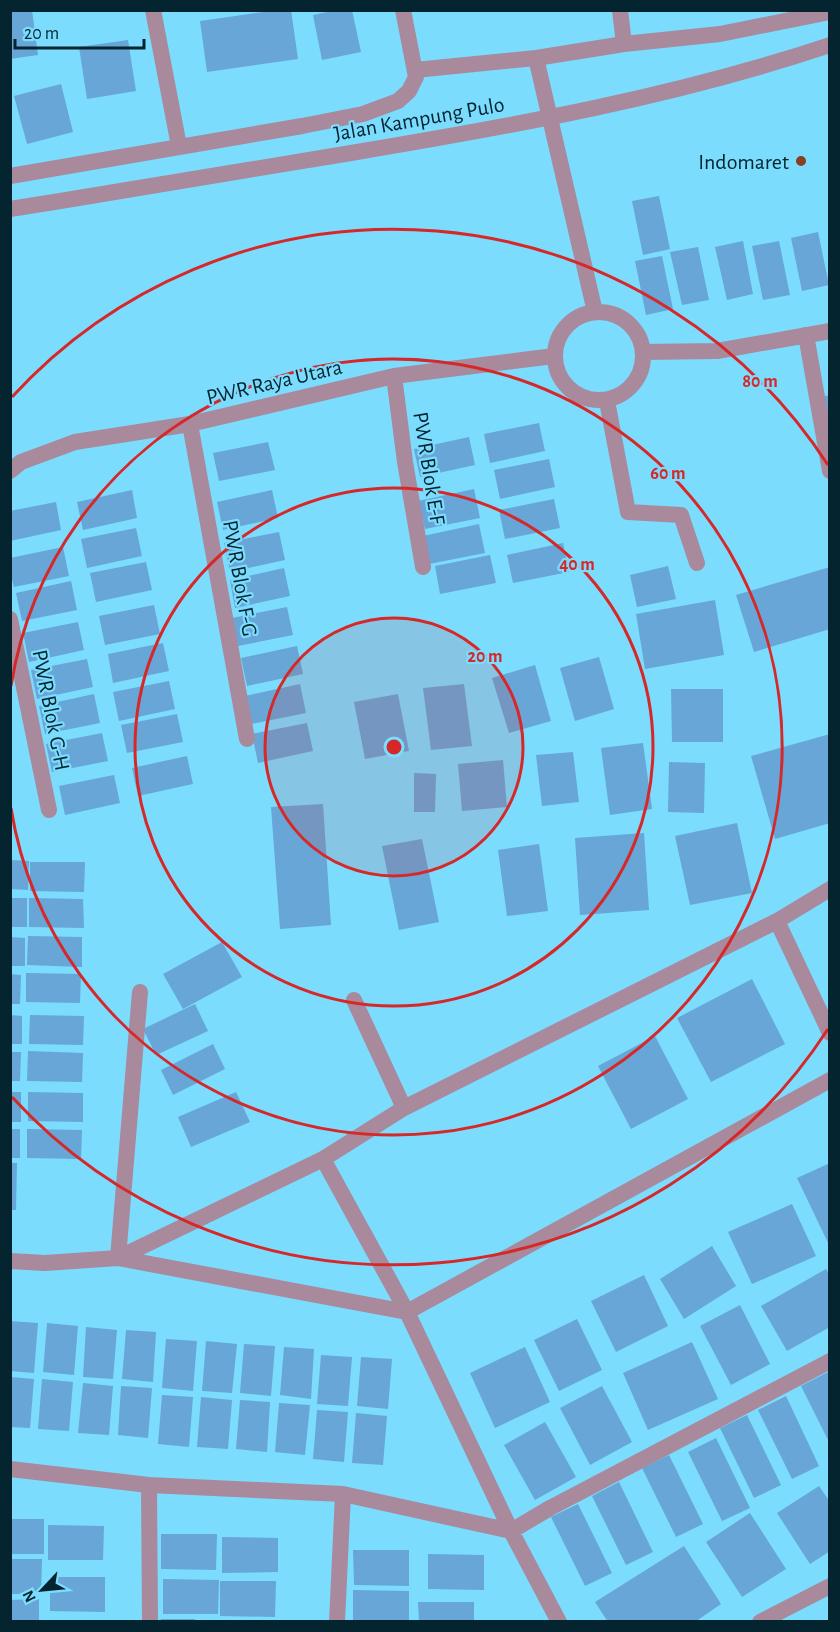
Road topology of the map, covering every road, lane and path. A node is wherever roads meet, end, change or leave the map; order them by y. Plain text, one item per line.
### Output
1 (153, 10) edge
2 (403, 10) edge
3 (620, 10) edge
4 (830, 12) edge
5 (624, 44) junction
6 (830, 45) edge
7 (536, 58) junction
8 (416, 70) junction
9 (549, 117) junction
10 (179, 146) junction
11 (10, 176) edge
12 (10, 209) edge
13 (595, 312) junction
14 (830, 332) edge
15 (806, 335) junction
16 (643, 352) junction
17 (554, 356) junction
18 (394, 376) junction
19 (607, 400) junction
20 (190, 424) junction
21 (10, 471) edge
22 (830, 471) edge
23 (697, 563) dead end
24 (423, 567) dead end
25 (10, 620) edge
26 (247, 739) dead end
27 (49, 810) dead end
28 (830, 890) edge
29 (777, 921) junction
30 (140, 992) dead end
31 (354, 1000) dead end
32 (830, 1033) edge
33 (830, 1080) edge
34 (404, 1108) junction
35 (323, 1159) junction
36 (118, 1258) junction
37 (10, 1261) edge
38 (407, 1312) junction
39 (830, 1361) edge
40 (10, 1469) edge
41 (149, 1485) junction
42 (343, 1494) junction
43 (511, 1531) junction
44 (830, 1586) edge
45 (150, 1622) edge
46 (337, 1622) edge
47 (559, 1622) edge
48 (759, 1622) edge

1 - 10 street
2 - 8 street
3 - 5 street
4 - 5 street
5 - 7 street
6 - 9 street, Jalan Kampung Pulo
7 - 8 street
7 - 9 street
8 - 10 street
9 - 12 street, Jalan Kampung Pulo
9 - 13 street
10 - 11 street
13 - 16 street
13 - 17 street
14 - 15 street
15 - 16 street
15 - 22 street
16 - 19 street
17 - 18 street, PWR Raya Utara
17 - 19 street
18 - 20 street, PWR Raya Utara
18 - 24 street, PWR Blok E-F
19 - 23 street
20 - 21 street, PWR Raya Utara
20 - 26 street, PWR Blok F-G
25 - 27 street, PWR Blok G-H
28 - 29 street
29 - 32 street
29 - 34 street
30 - 36 street
31 - 34 street
33 - 38 street
34 - 35 street
35 - 36 street
35 - 38 street
36 - 37 street
36 - 38 street
38 - 43 street
39 - 43 street
40 - 41 street
41 - 42 street
41 - 45 street
42 - 43 street
42 - 46 street
43 - 47 street
44 - 48 street

